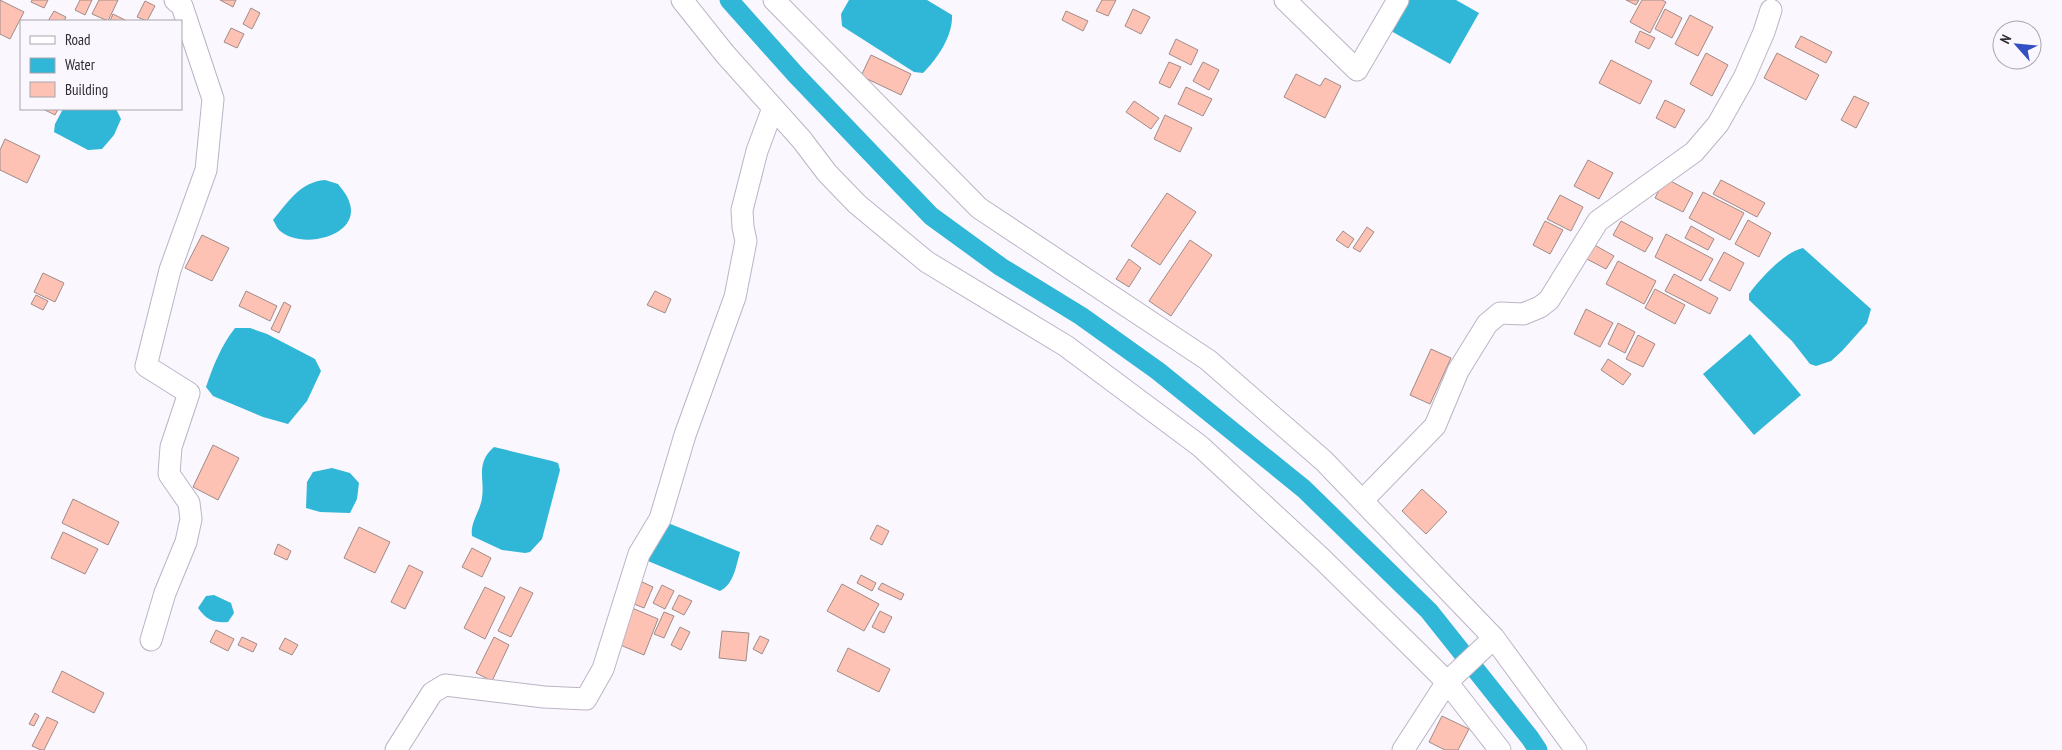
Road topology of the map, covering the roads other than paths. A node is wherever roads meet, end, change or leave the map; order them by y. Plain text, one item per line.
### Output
1 (175, 0) edge
2 (682, 0) edge
3 (774, 0) edge
4 (1285, 0) edge
5 (1398, 0) edge
6 (1770, 10) dead end
7 (773, 108) junction
8 (1363, 500) junction
9 (1494, 638) junction
10 (151, 640) dead end
11 (1447, 682) junction
12 (396, 750) edge
13 (1403, 750) edge
14 (1500, 750) edge
15 (1576, 750) edge

1 - 10 street
2 - 7 street
3 - 8 street
4 - 5 street
6 - 8 street
7 - 11 street
7 - 12 street
8 - 9 street
9 - 11 street
9 - 15 street
11 - 13 street
11 - 14 street

